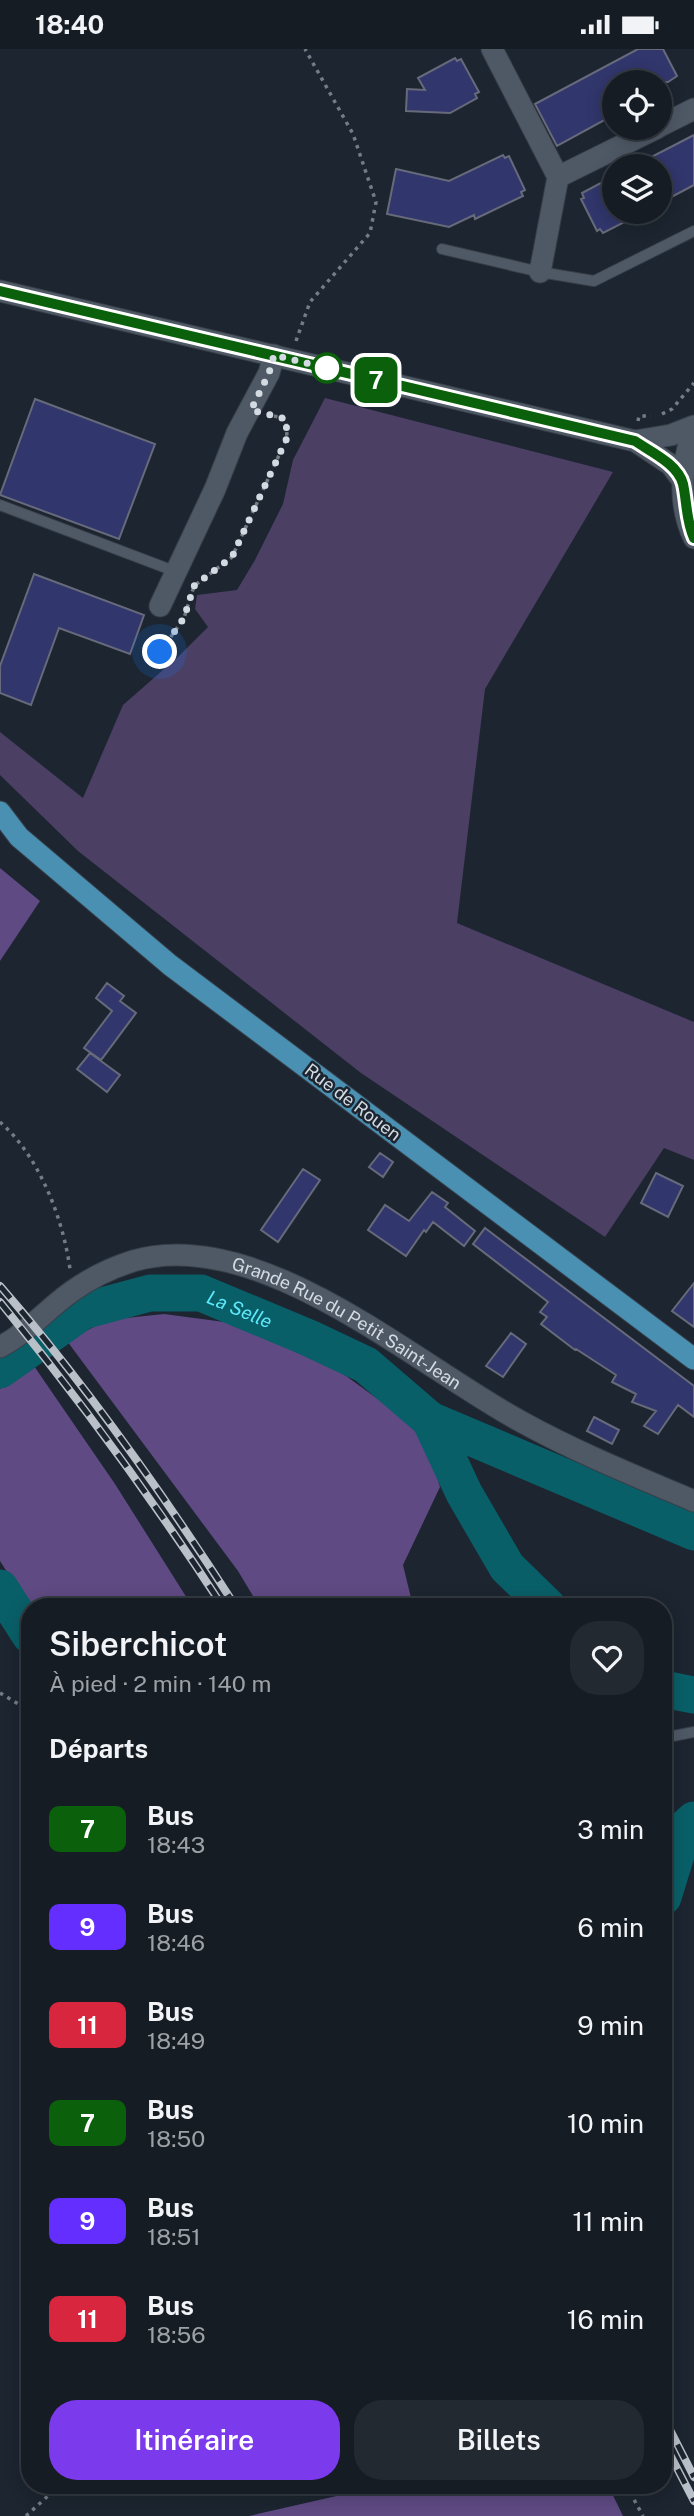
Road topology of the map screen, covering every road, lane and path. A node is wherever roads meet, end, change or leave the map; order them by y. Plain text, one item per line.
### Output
1 (305, 49) edge
2 (492, 49) edge
3 (694, 109) edge
4 (672, 120) edge
5 (632, 140) edge
6 (558, 177) junction
7 (694, 231) edge
8 (442, 249) dead end
9 (540, 272) junction
10 (0, 291) edge
11 (282, 357) junction
12 (694, 383) edge
13 (251, 410) junction
14 (694, 426) edge
15 (635, 441) junction
16 (683, 481) junction
17 (0, 505) edge
18 (694, 538) edge
19 (174, 571) junction
20 (160, 606) dead end
21 (160, 652) dead end
22 (0, 812) edge
23 (10, 833) edge
24 (0, 1122) edge
25 (71, 1292) junction
26 (0, 1347) edge
27 (694, 1359) edge
28 (694, 1501) edge
29 (0, 1693) edge
30 (21, 1706) edge
31 (694, 1732) edge
32 (672, 1736) edge
33 (50, 2494) edge
34 (631, 2494) edge
35 (26, 2516) edge
36 (643, 2516) edge

1 - 11 path
2 - 6 street
3 - 4 street
5 - 6 street
6 - 9 street
7 - 9 lane
8 - 9 lane
10 - 11 street
11 - 13 street
11 - 15 street
12 - 15 path
13 - 19 street
13 - 21 path
14 - 15 street
14 - 16 street
15 - 16 street
16 - 18 street
17 - 19 lane
19 - 20 street
22 - 23 main road, Rue de Rouen
23 - 27 main road, Rue de Rouen
24 - 25 path
25 - 26 street, Grande Rue du Petit Saint-Jean
25 - 28 street, Grande Rue du Petit Saint-Jean
29 - 30 path
31 - 32 lane
33 - 35 path
34 - 36 path

